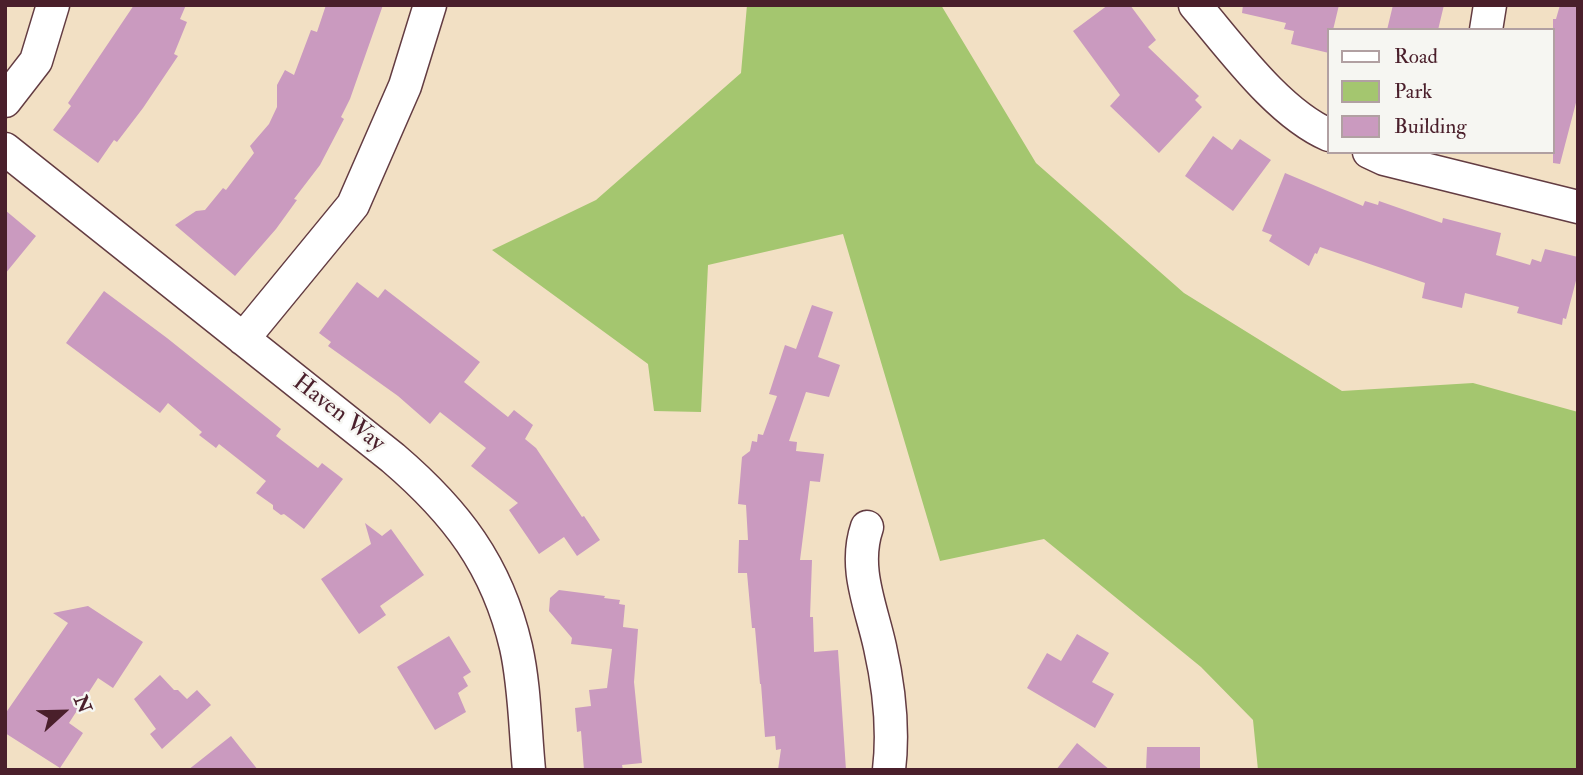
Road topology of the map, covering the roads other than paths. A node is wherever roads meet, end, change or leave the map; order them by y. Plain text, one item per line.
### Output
1 (53, 5) edge
2 (430, 5) edge
3 (1195, 5) edge
4 (1490, 5) edge
5 (1486, 28) edge
6 (5, 101) edge
7 (1328, 135) edge
8 (5, 149) edge
9 (1373, 154) edge
10 (1462, 165) edge
11 (1578, 207) edge
12 (243, 339) junction
13 (867, 527) dead end
14 (529, 770) edge
15 (889, 770) edge

1 - 6 street
2 - 12 street
3 - 7 street
4 - 5 street
8 - 12 street, Haven Way
9 - 10 street
10 - 11 street
12 - 14 street, Haven Way
13 - 15 street

